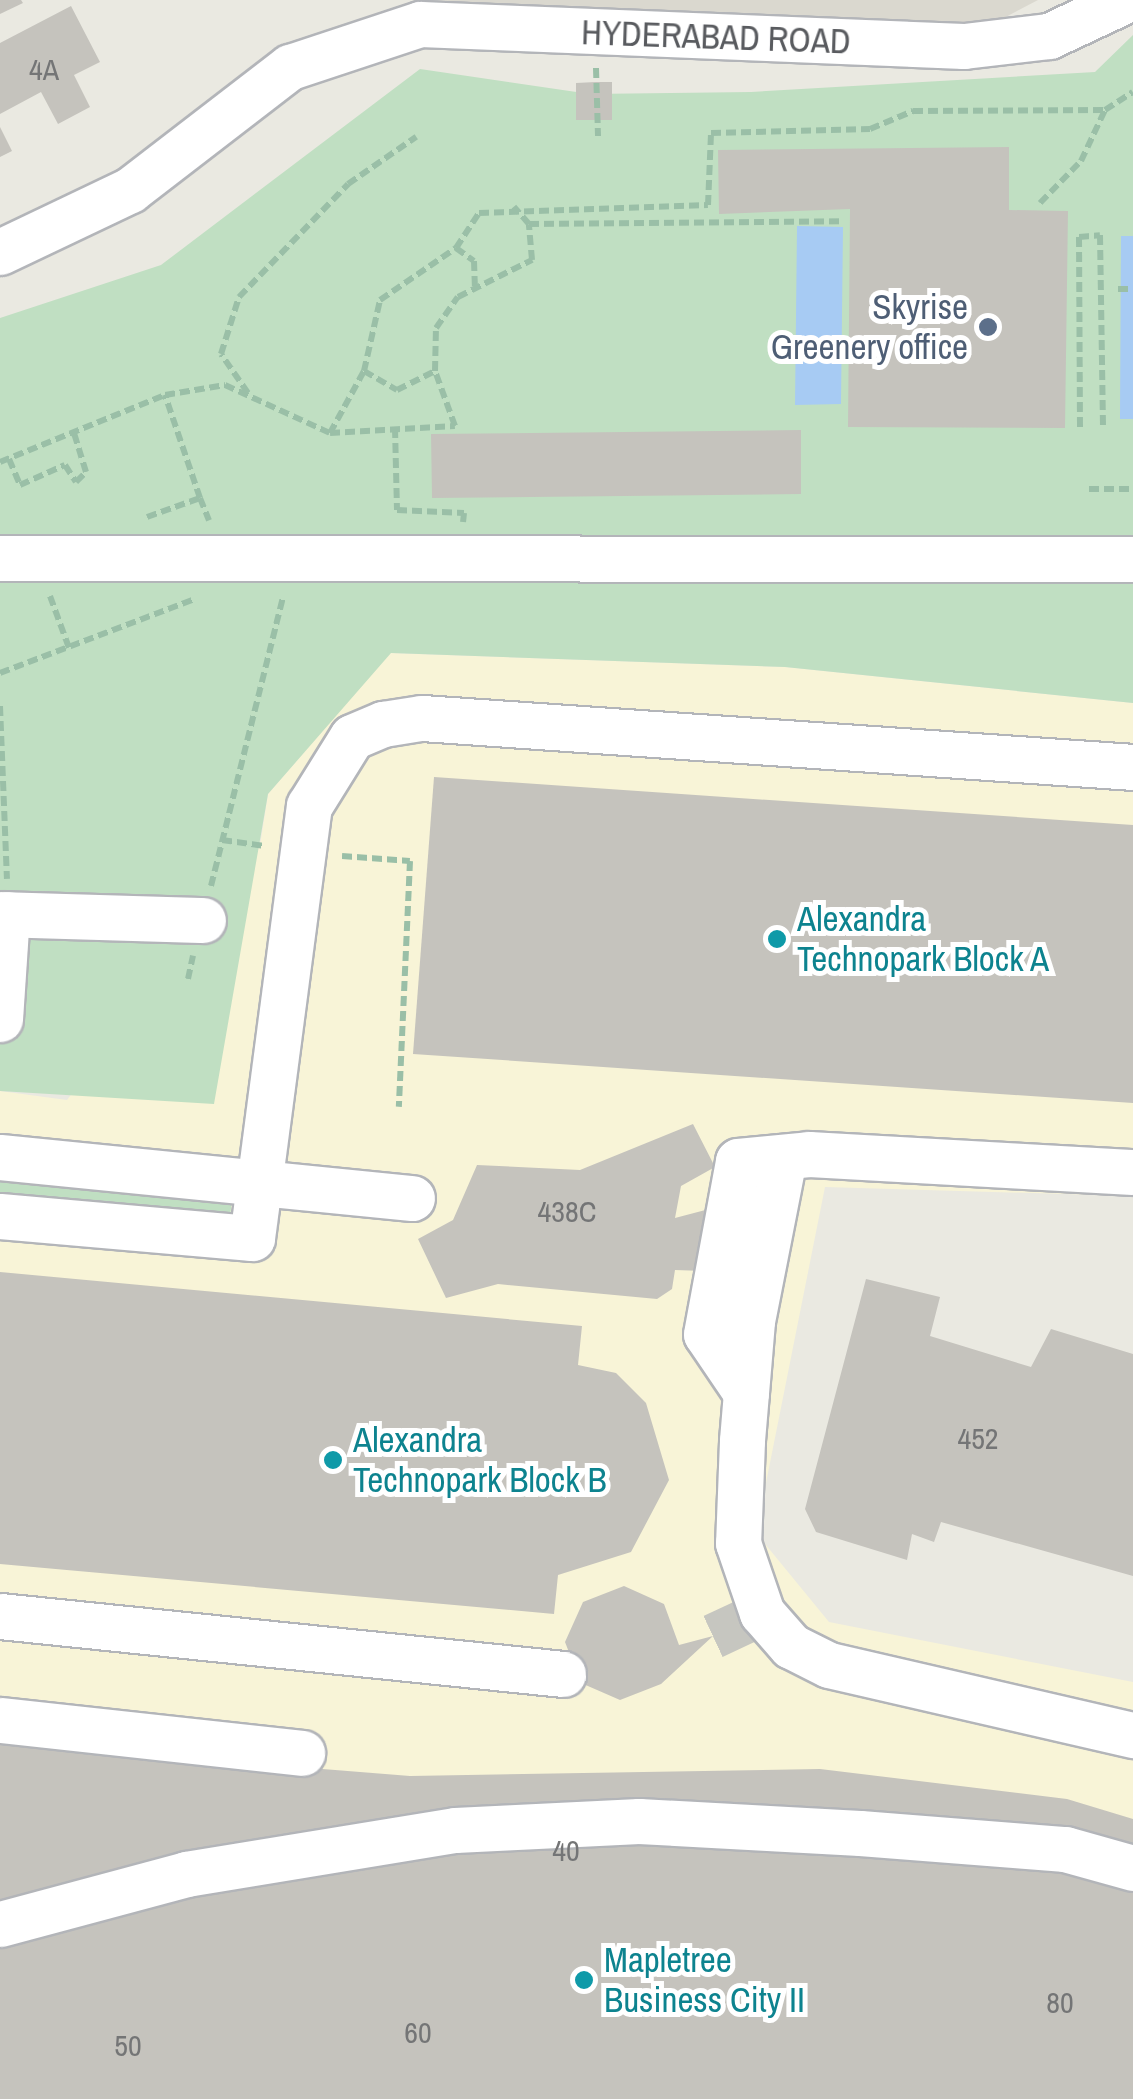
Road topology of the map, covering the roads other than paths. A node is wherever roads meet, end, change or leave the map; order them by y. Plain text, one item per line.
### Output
1 (1125, 14) edge
2 (0, 252) edge
3 (18, 558) edge
4 (1133, 559) edge
5 (1133, 767) edge
6 (4, 914) edge
7 (203, 920) road end
8 (0, 1019) edge
9 (0, 1157) edge
10 (1133, 1172) edge
11 (253, 1183) junction
12 (412, 1198) dead end
13 (0, 1216) edge
14 (0, 1616) edge
15 (562, 1674) dead end
16 (0, 1720) edge
17 (1133, 1735) edge
18 (302, 1753) dead end
19 (1133, 1868) edge
20 (0, 1924) edge

1 - 2 street, HYDERABAD ROAD
3 - 4 street
5 - 11 street
6 - 7 street
6 - 8 street
9 - 11 street
10 - 17 street
11 - 12 street
11 - 13 street
14 - 15 street
16 - 18 street
19 - 20 street

